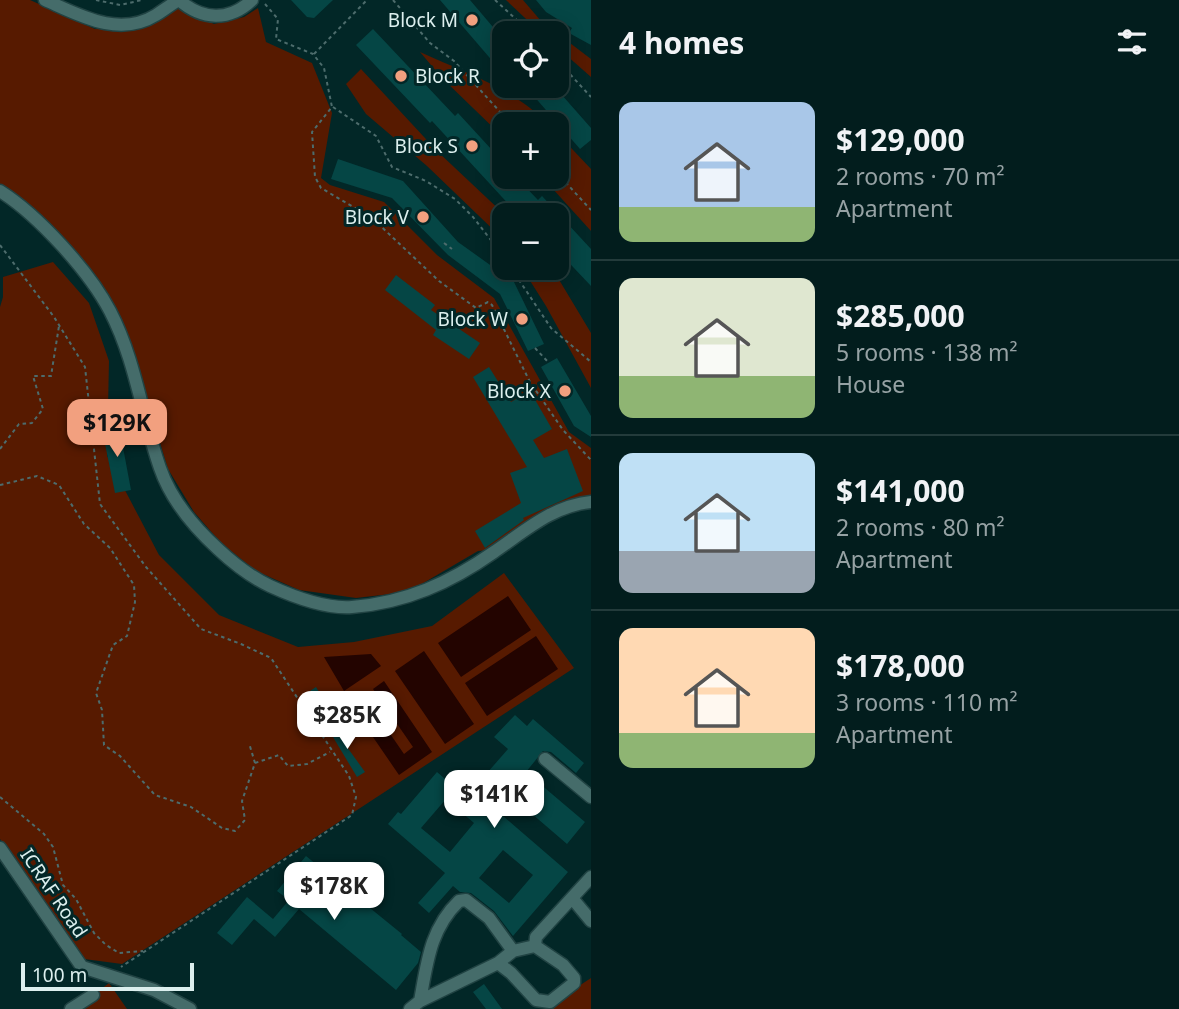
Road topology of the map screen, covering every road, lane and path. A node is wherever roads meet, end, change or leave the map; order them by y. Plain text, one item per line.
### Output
1 (45, 0) edge
2 (96, 0) edge
3 (142, 0) edge
4 (179, 0) edge
5 (368, 0) edge
6 (393, 0) edge
7 (495, 0) edge
8 (251, 1) edge
9 (518, 21) edge
10 (313, 54) junction
11 (569, 73) edge
12 (591, 97) edge
13 (332, 107) junction
14 (500, 112) edge
15 (569, 186) edge
16 (0, 191) edge
17 (591, 210) edge
18 (492, 242) edge
19 (444, 243) dead end
20 (0, 244) edge
21 (452, 249) dead end
22 (520, 280) edge
23 (59, 325) junction
24 (535, 348) dead end
25 (591, 362) edge
26 (549, 363) dead end
27 (0, 449) edge
28 (591, 460) edge
29 (0, 485) edge
30 (591, 502) edge
31 (249, 743) dead end
32 (330, 751) junction
33 (545, 759) dead end
34 (255, 763) junction
35 (0, 797) edge
36 (591, 797) edge
37 (0, 849) edge
38 (591, 877) edge
39 (572, 898) junction
40 (591, 920) edge
41 (535, 946) junction
42 (144, 951) junction
43 (513, 951) junction
44 (498, 963) junction
45 (120, 968) dead end
46 (93, 995) dead end
47 (415, 1005) edge
48 (72, 1009) edge
49 (190, 1009) edge

1 - 4 lane
2 - 3 path
4 - 8 lane
5 - 10 path
6 - 14 path
7 - 9 path
8 - 10 path
10 - 13 path
11 - 12 path
13 - 18 path
13 - 28 path
15 - 17 path
16 - 30 lane
19 - 21 path
20 - 23 path
22 - 25 path
23 - 27 path
23 - 32 path
24 - 26 path
29 - 34 path
31 - 34 path
32 - 34 path
32 - 42 path
33 - 36 lane
35 - 42 path
37 - 49 lane, ICRAF Road
38 - 39 lane
39 - 40 lane
39 - 41 lane
41 - 43 lane
41 - 44 lane
42 - 45 path
43 - 44 lane
43 - 47 lane
44 - 47 lane
46 - 48 lane

